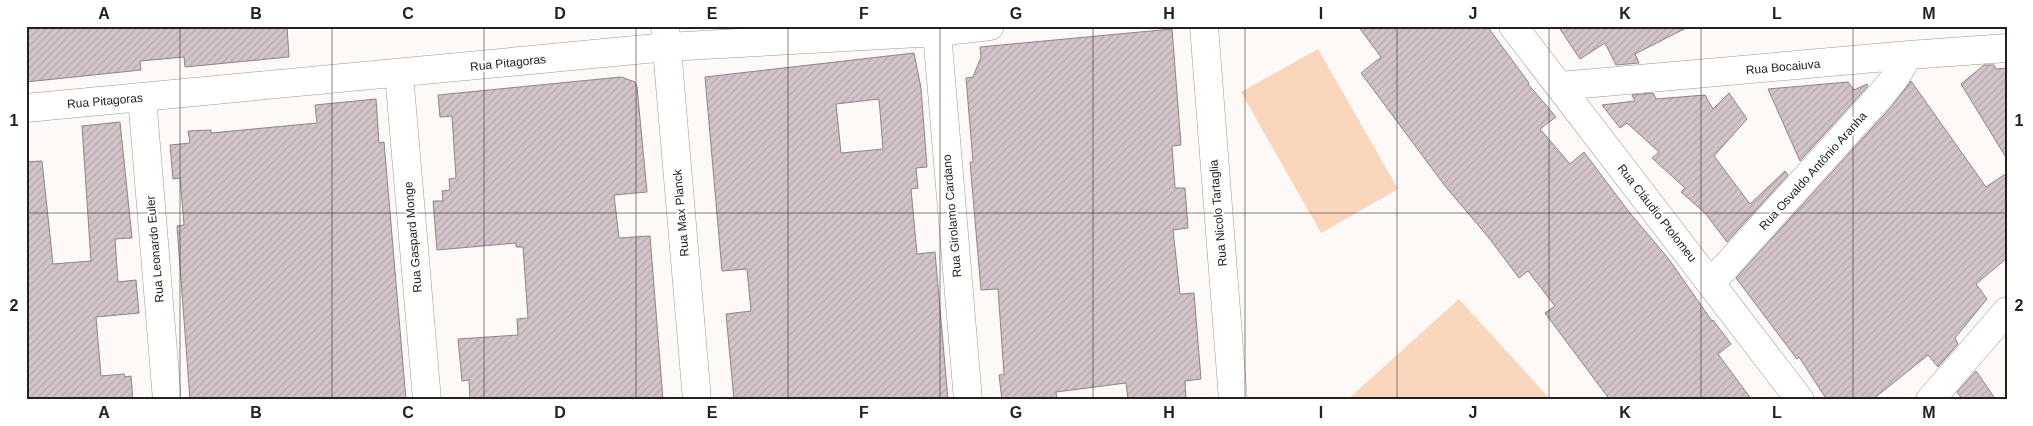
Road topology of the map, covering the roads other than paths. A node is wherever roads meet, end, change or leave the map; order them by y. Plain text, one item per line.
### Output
1 (990, 26) edge
2 (1204, 26) edge
3 (1513, 26) edge
4 (937, 32) junction
5 (666, 37) edge
6 (2007, 48) edge
7 (1909, 55) junction
8 (400, 74) junction
9 (1560, 86) junction
10 (142, 97) junction
11 (26, 108) edge
12 (1711, 283) junction
13 (2007, 310) edge
14 (167, 400) edge
15 (427, 400) edge
16 (697, 400) edge
17 (968, 400) edge
18 (1233, 400) edge
19 (1800, 400) edge
20 (1930, 400) edge

1 - 4 street, Rua Pitagoras
2 - 18 street, Rua Nicolo Tartaglia
3 - 9 street, Rua Cláudio Ptolomeu
4 - 5 street, Rua Pitagoras
4 - 17 street, Rua Girolamo Cardano
5 - 8 street, Rua Pitagoras
5 - 16 street, Rua Max Planck
6 - 7 street, Rua Bocaiuva
7 - 9 street, Rua Bocaiuva
7 - 12 street, Rua Osvaldo Antônio Aranha
8 - 10 street, Rua Pitagoras
8 - 15 street, Rua Gaspard Monge
9 - 12 street, Rua Cláudio Ptolomeu
10 - 11 street, Rua Pitagoras
10 - 14 street, Rua Leonardo Euler
12 - 19 street, Rua Cláudio Ptolomeu
13 - 20 street

